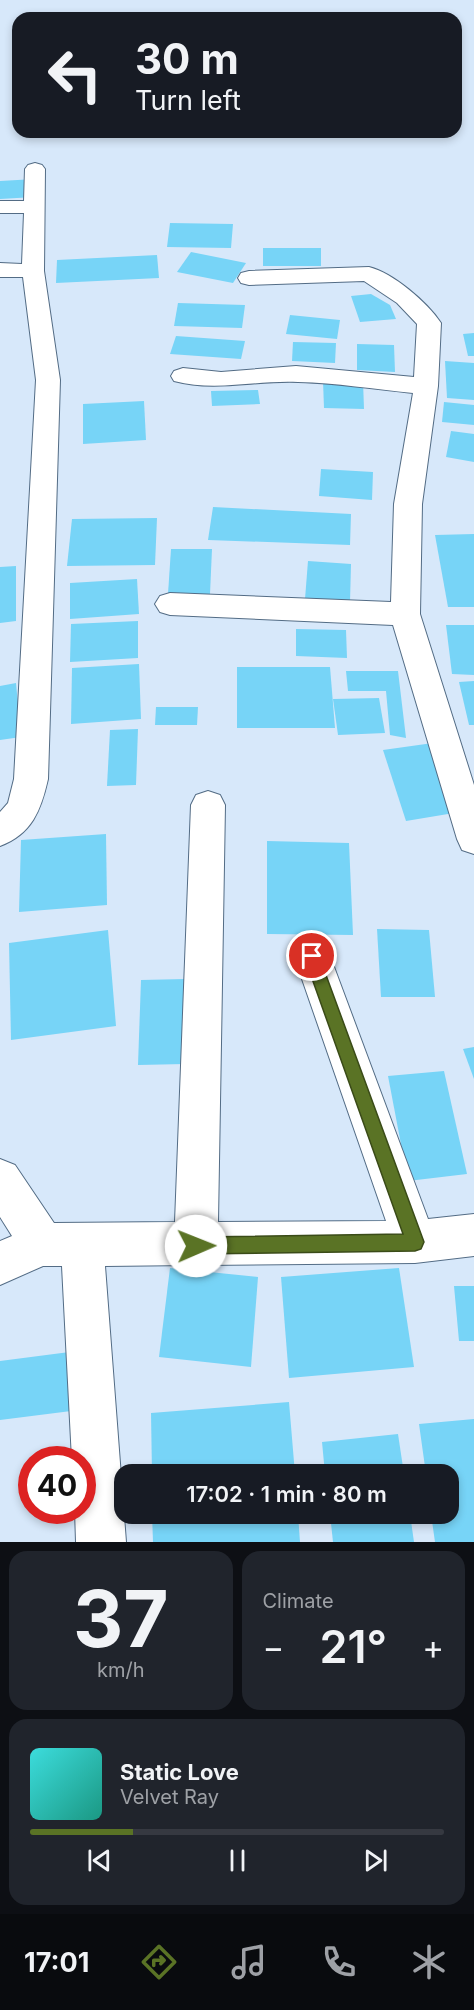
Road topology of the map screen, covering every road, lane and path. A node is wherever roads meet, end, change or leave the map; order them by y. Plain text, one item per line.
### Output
1 (35, 169) dead end
2 (0, 207) edge
3 (35, 207) junction
4 (0, 270) edge
5 (33, 271) junction
6 (249, 278) dead end
7 (183, 376) dead end
8 (426, 386) junction
9 (170, 604) dead end
10 (405, 614) junction
11 (208, 805) dead end
12 (0, 831) edge
13 (474, 839) edge
14 (312, 956) dead end
15 (0, 1180) edge
16 (474, 1235) edge
17 (415, 1242) junction
18 (63, 1246) junction
19 (196, 1246) junction
20 (0, 1263) edge
21 (101, 1542) edge

1 - 3 street
2 - 3 street
3 - 5 street
4 - 5 street
5 - 12 street
6 - 8 street
7 - 8 street
8 - 10 street
9 - 10 street
10 - 13 street
11 - 19 street
14 - 17 street
15 - 18 street
16 - 17 street
17 - 19 street
18 - 19 street
18 - 20 street
18 - 21 street

